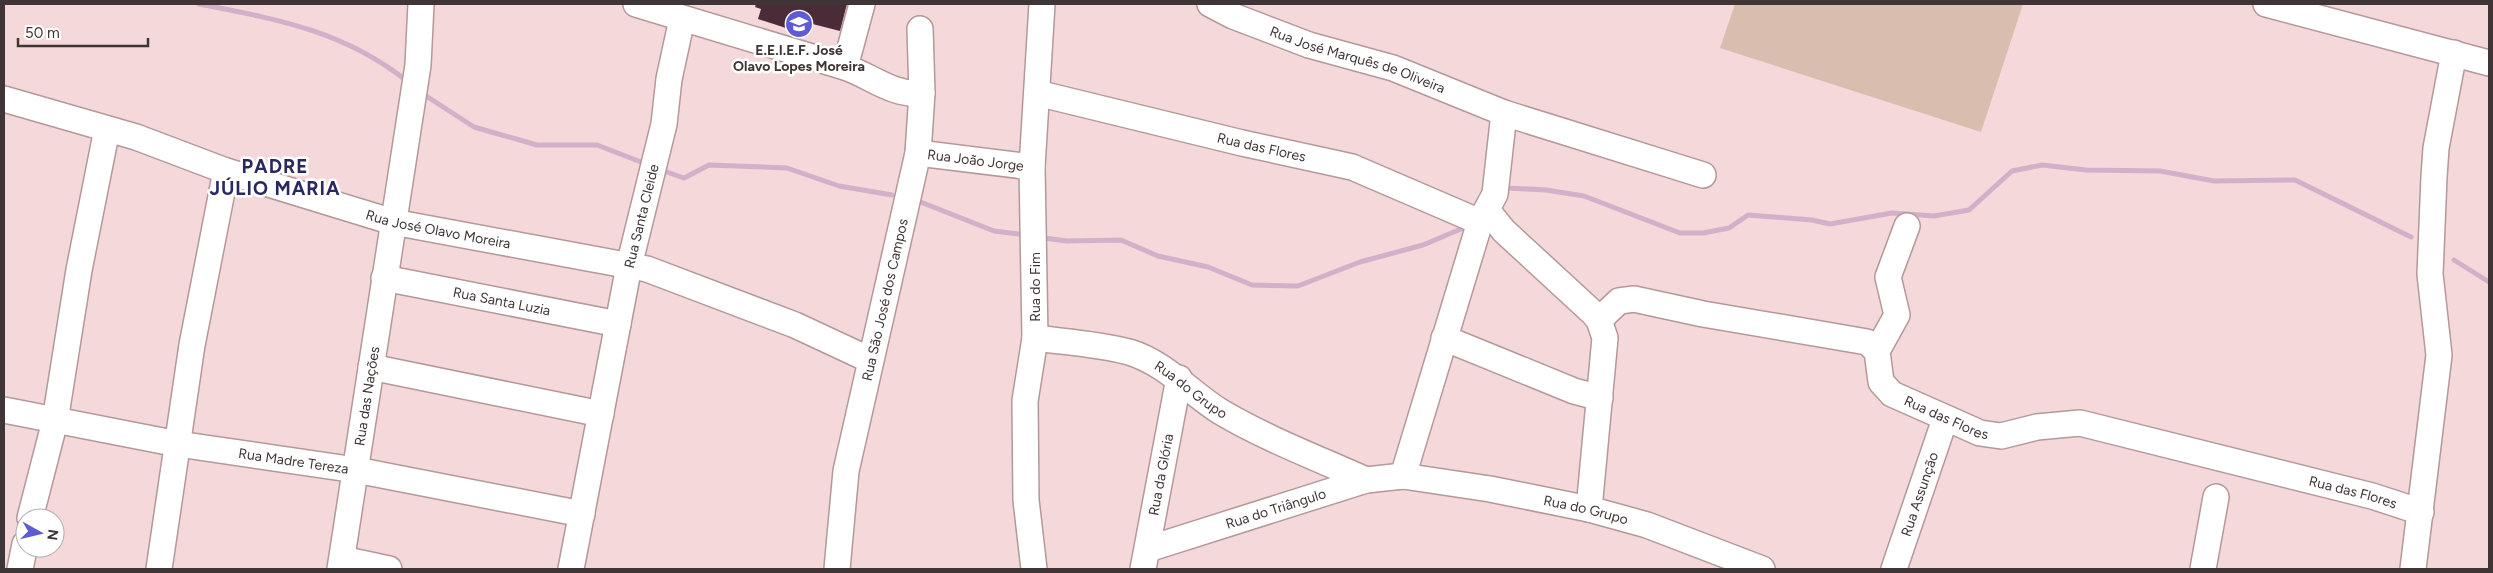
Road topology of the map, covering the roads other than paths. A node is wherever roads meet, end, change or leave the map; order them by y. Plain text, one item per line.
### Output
1 (421, 4) edge
2 (636, 4) edge
3 (862, 4) edge
4 (1042, 4) edge
5 (1210, 4) edge
6 (2266, 4) edge
7 (682, 19) junction
8 (920, 30) dead end
9 (2454, 53) junction
10 (2489, 62) edge
11 (845, 67) junction
12 (922, 93) junction
13 (1037, 93) junction
14 (4, 99) edge
15 (1504, 113) junction
16 (107, 129) junction
17 (918, 153) junction
18 (1032, 167) junction
19 (226, 171) junction
20 (1703, 175) dead end
21 (1488, 219) junction
22 (393, 222) junction
23 (1907, 226) dead end
24 (630, 266) junction
25 (384, 278) junction
26 (1599, 320) junction
27 (618, 324) junction
28 (1035, 338) junction
29 (1444, 338) junction
30 (1877, 351) junction
31 (870, 360) junction
32 (371, 367) junction
33 (1179, 378) junction
34 (1600, 398) junction
35 (4, 410) edge
36 (601, 414) junction
37 (1945, 419) junction
38 (55, 421) junction
39 (178, 444) junction
40 (356, 470) junction
41 (1403, 476) junction
42 (1366, 480) junction
43 (2216, 496) dead end
44 (33, 508) edge
45 (1589, 509) junction
46 (2421, 512) junction
47 (582, 514) junction
48 (1146, 559) edge
49 (341, 564) edge
50 (159, 569) edge
51 (389, 569) edge
52 (571, 569) edge
53 (837, 569) edge
54 (1034, 569) edge
55 (1762, 569) edge
56 (1894, 569) edge
57 (2203, 569) edge
58 (2413, 569) edge

1 - 22 street, Rua das Nações
2 - 7 street
3 - 11 street
4 - 13 street, Rua do Fim
5 - 15 street, Rua José Marquês de Oliveira
6 - 9 street
7 - 11 street
7 - 24 street, Rua Santa Cleide
8 - 12 street, Rua São José dos Campos
9 - 10 street
9 - 46 street
11 - 12 street
12 - 17 street, Rua São José dos Campos
13 - 18 street, Rua do Fim
13 - 21 street, Rua das Flores
14 - 16 street, Rua José Olavo Moreira
15 - 20 street, Rua José Marquês de Oliveira
15 - 21 street
16 - 19 street, Rua José Olavo Moreira
16 - 38 street
17 - 18 street, Rua João Jorge
17 - 31 street, Rua São José dos Campos
18 - 28 street, Rua do Fim
19 - 22 street, Rua José Olavo Moreira
19 - 39 street
21 - 26 street, Rua das Flores
21 - 29 street
22 - 24 street, Rua José Olavo Moreira
22 - 25 street, Rua das Nações
23 - 30 street
24 - 27 street, Rua Santa Cleide
24 - 31 street, Rua José Olavo Moreira
25 - 27 street, Rua Santa Luzia
25 - 32 street, Rua das Nações
26 - 30 street
26 - 34 street
27 - 36 street, Rua Santa Cleide
28 - 33 street, Rua do Grupo
28 - 54 street, Rua do Fim
29 - 34 street
29 - 41 street
30 - 37 street, Rua das Flores
31 - 53 street, Rua São José dos Campos
32 - 36 street
32 - 40 street, Rua das Nações
33 - 42 street, Rua do Grupo
33 - 48 street, Rua da Glória
34 - 45 street
35 - 38 street, Rua Madre Tereza
36 - 47 street, Rua Santa Cleide
37 - 46 street, Rua das Flores
37 - 56 street, Rua Assunção
38 - 39 street, Rua Madre Tereza
38 - 44 street
39 - 40 street, Rua Madre Tereza
39 - 50 street
40 - 47 street, Rua Madre Tereza
40 - 49 street, Rua das Nações
41 - 42 street, Rua do Triângulo
41 - 45 street, Rua do Grupo
42 - 48 street, Rua do Triângulo
43 - 57 street
45 - 55 street, Rua do Grupo
46 - 58 street
47 - 52 street, Rua Santa Cleide
49 - 51 street

